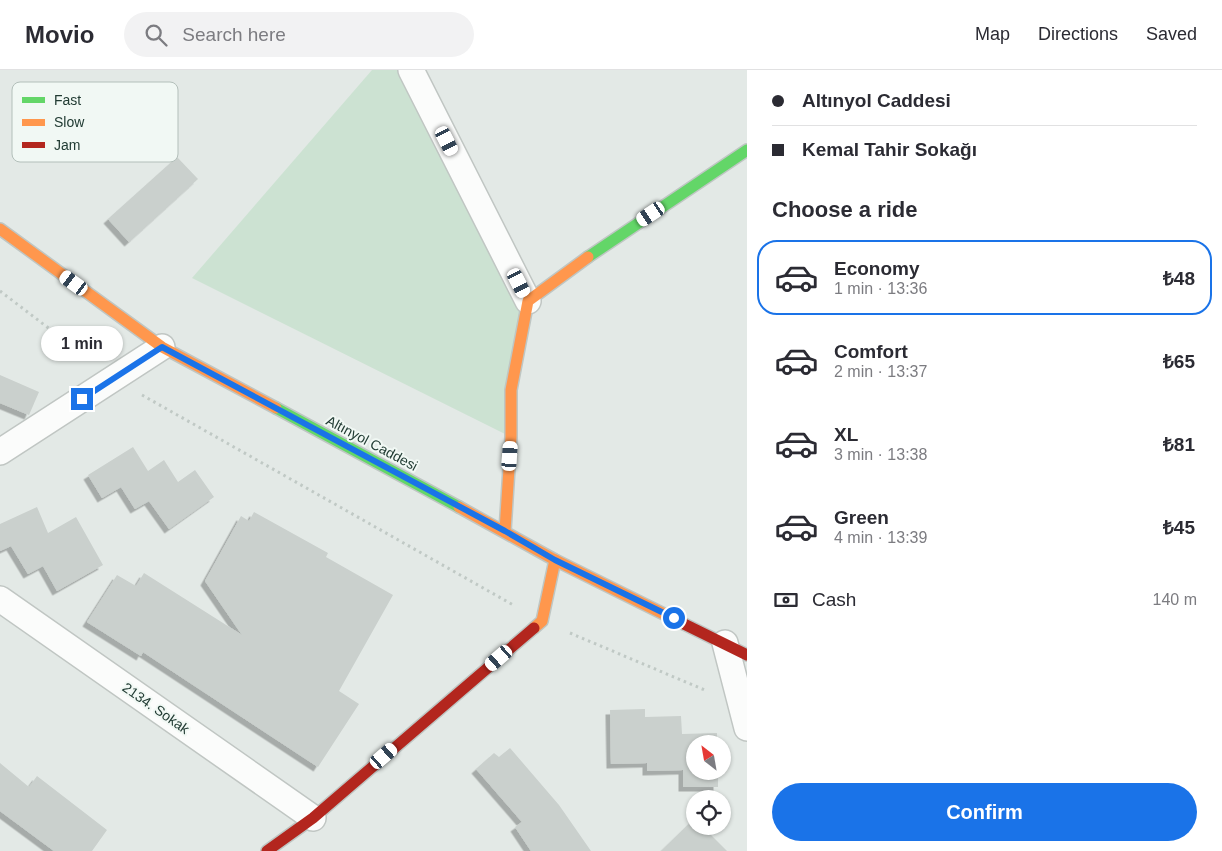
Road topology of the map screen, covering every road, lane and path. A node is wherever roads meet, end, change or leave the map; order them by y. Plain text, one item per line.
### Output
1 (411, 70) edge
2 (747, 150) edge
3 (0, 229) edge
4 (0, 291) edge
5 (528, 301) junction
6 (162, 347) junction
7 (116, 378) junction
8 (0, 452) edge
9 (505, 531) junction
10 (555, 560) junction
11 (0, 598) edge
12 (542, 621) junction
13 (725, 643) junction
14 (747, 655) edge
15 (744, 717) edge
16 (313, 818) junction
17 (267, 851) edge

1 - 5 street
2 - 5 street
3 - 6 street, Altınyol Caddesi
4 - 7 path
5 - 9 street
6 - 7 street
6 - 9 street, Altınyol Caddesi
7 - 8 street
7 - 12 path
9 - 10 street, Altınyol Caddesi
10 - 12 street
10 - 13 street, Altınyol Caddesi
11 - 16 street, 2134. Sokak
12 - 15 path
12 - 16 street
13 - 14 street, Altınyol Caddesi
13 - 15 street
16 - 17 street

